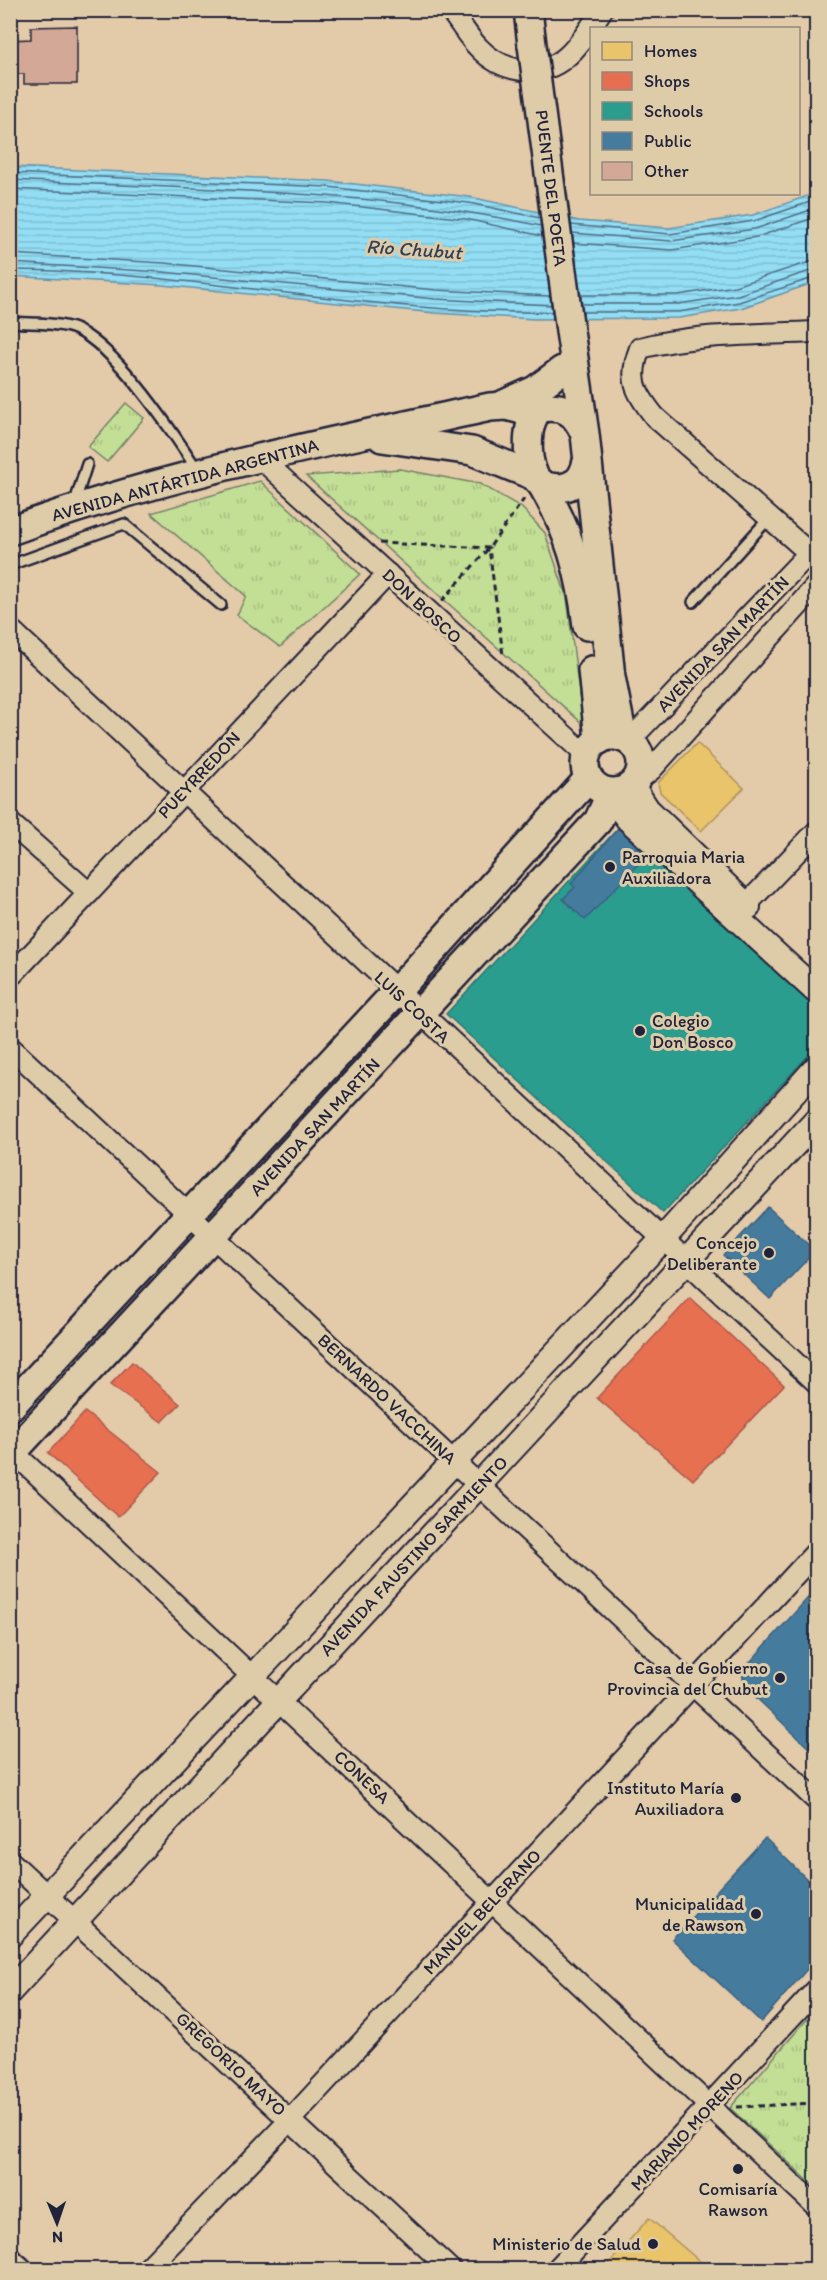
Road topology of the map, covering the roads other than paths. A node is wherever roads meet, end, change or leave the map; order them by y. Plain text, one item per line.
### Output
1 (450, 10) edge
2 (528, 10) edge
3 (602, 10) edge
4 (10, 322) edge
5 (816, 333) edge
6 (570, 338) junction
7 (562, 370) junction
8 (500, 407) junction
9 (537, 411) junction
10 (585, 434) junction
11 (360, 435) junction
12 (258, 456) junction
13 (587, 462) junction
14 (87, 464) dead end
15 (199, 473) junction
16 (538, 481) junction
17 (73, 508) junction
18 (770, 517) junction
19 (10, 531) edge
20 (814, 553) edge
21 (10, 565) edge
22 (388, 574) junction
23 (816, 585) edge
24 (693, 602) dead end
25 (221, 605) dead end
26 (10, 629) edge
27 (613, 767) junction
28 (183, 792) junction
29 (10, 823) edge
30 (816, 832) edge
31 (89, 893) junction
32 (746, 905) junction
33 (816, 970) edge
34 (10, 977) edge
35 (816, 991) edge
36 (396, 992) junction
37 (420, 1014) junction
38 (10, 1047) edge
39 (816, 1068) edge
40 (816, 1122) edge
41 (190, 1214) junction
42 (214, 1237) junction
43 (662, 1240) junction
44 (685, 1262) junction
45 (816, 1383) edge
46 (10, 1407) edge
47 (12, 1452) edge
48 (454, 1462) junction
49 (479, 1485) junction
50 (816, 1552) edge
51 (254, 1676) junction
52 (693, 1684) junction
53 (281, 1701) junction
54 (816, 1800) edge
55 (10, 1861) edge
56 (48, 1895) junction
57 (493, 1900) junction
58 (77, 1922) junction
59 (10, 1935) edge
60 (816, 1990) edge
61 (10, 1991) edge
62 (721, 2107) junction
63 (291, 2119) junction
64 (816, 2206) edge
65 (10, 2263) edge
66 (18, 2270) edge
67 (146, 2270) edge
68 (451, 2270) edge
69 (556, 2270) edge

1 - 3 street
2 - 6 main road, PUENTE DEL POETA, bridge
4 - 15 lane
5 - 18 street
6 - 7 main road
6 - 10 main road, PUENTE DEL POETA
7 - 8 main road
7 - 9 main road
8 - 9 main road, AVENIDA ANTÁRTIDA ARGENTINA
8 - 11 main road, AVENIDA ANTÁRTIDA ARGENTINA
9 - 10 main road
9 - 16 main road
10 - 13 main road
11 - 12 main road, AVENIDA ANTÁRTIDA ARGENTINA
11 - 16 main road, AVENIDA ANTÁRTIDA ARGENTINA
12 - 15 main road, AVENIDA ANTÁRTIDA ARGENTINA
12 - 22 street, DON BOSCO
13 - 16 main road
13 - 27 main road
14 - 17 lane
15 - 17 main road, AVENIDA ANTÁRTIDA ARGENTINA
16 - 27 main road
17 - 19 main road, AVENIDA ANTÁRTIDA ARGENTINA
18 - 20 street
18 - 24 lane
20 - 27 street, AVENIDA SAN MARTÍN
21 - 25 lane
22 - 27 street, DON BOSCO
22 - 28 street, PUEYRREDON
23 - 27 street, AVENIDA SAN MARTÍN
26 - 28 street, LUIS COSTA
27 - 32 street, DON BOSCO
27 - 35 street, DON BOSCO
27 - 36 main road, AVENIDA SAN MARTÍN
27 - 37 main road, AVENIDA SAN MARTÍN
28 - 31 street, PUEYRREDON
28 - 36 street, LUIS COSTA
29 - 31 street
30 - 32 street
31 - 34 street, PUEYRREDON
32 - 33 street, DON BOSCO
36 - 37 street, LUIS COSTA
36 - 41 main road, AVENIDA SAN MARTÍN
37 - 42 main road, AVENIDA SAN MARTÍN
37 - 43 street, LUIS COSTA
38 - 41 street, BERNARDO VACCHINA
39 - 43 street, AVENIDA FAUSTINO SARMIENTO
40 - 44 street, AVENIDA FAUSTINO SARMIENTO
41 - 42 street, BERNARDO VACCHINA
41 - 46 main road, AVENIDA SAN MARTÍN
42 - 47 main road, AVENIDA SAN MARTÍN
42 - 48 street, BERNARDO VACCHINA
43 - 44 street, LUIS COSTA
43 - 48 street, AVENIDA FAUSTINO SARMIENTO
44 - 45 street, LUIS COSTA
44 - 49 street, AVENIDA FAUSTINO SARMIENTO
47 - 51 street, CONESA
48 - 49 street, BERNARDO VACCHINA
48 - 51 street, AVENIDA FAUSTINO SARMIENTO
49 - 52 street, BERNARDO VACCHINA
49 - 53 street, AVENIDA FAUSTINO SARMIENTO
50 - 52 street, MANUEL BELGRANO
51 - 53 street, CONESA
51 - 56 street, AVENIDA FAUSTINO SARMIENTO
52 - 54 street, BERNARDO VACCHINA
52 - 57 street, MANUEL BELGRANO
53 - 57 street, CONESA
53 - 58 street, AVENIDA FAUSTINO SARMIENTO
55 - 56 street, GREGORIO MAYO
56 - 58 street, GREGORIO MAYO
56 - 59 street, AVENIDA FAUSTINO SARMIENTO
57 - 62 street, CONESA
57 - 63 street, MANUEL BELGRANO
58 - 61 street, AVENIDA FAUSTINO SARMIENTO
58 - 63 street, GREGORIO MAYO
60 - 62 street, MARIANO MORENO
62 - 64 street, CONESA
62 - 69 street, MARIANO MORENO
63 - 67 street, MANUEL BELGRANO
63 - 68 street, GREGORIO MAYO
65 - 66 main road

